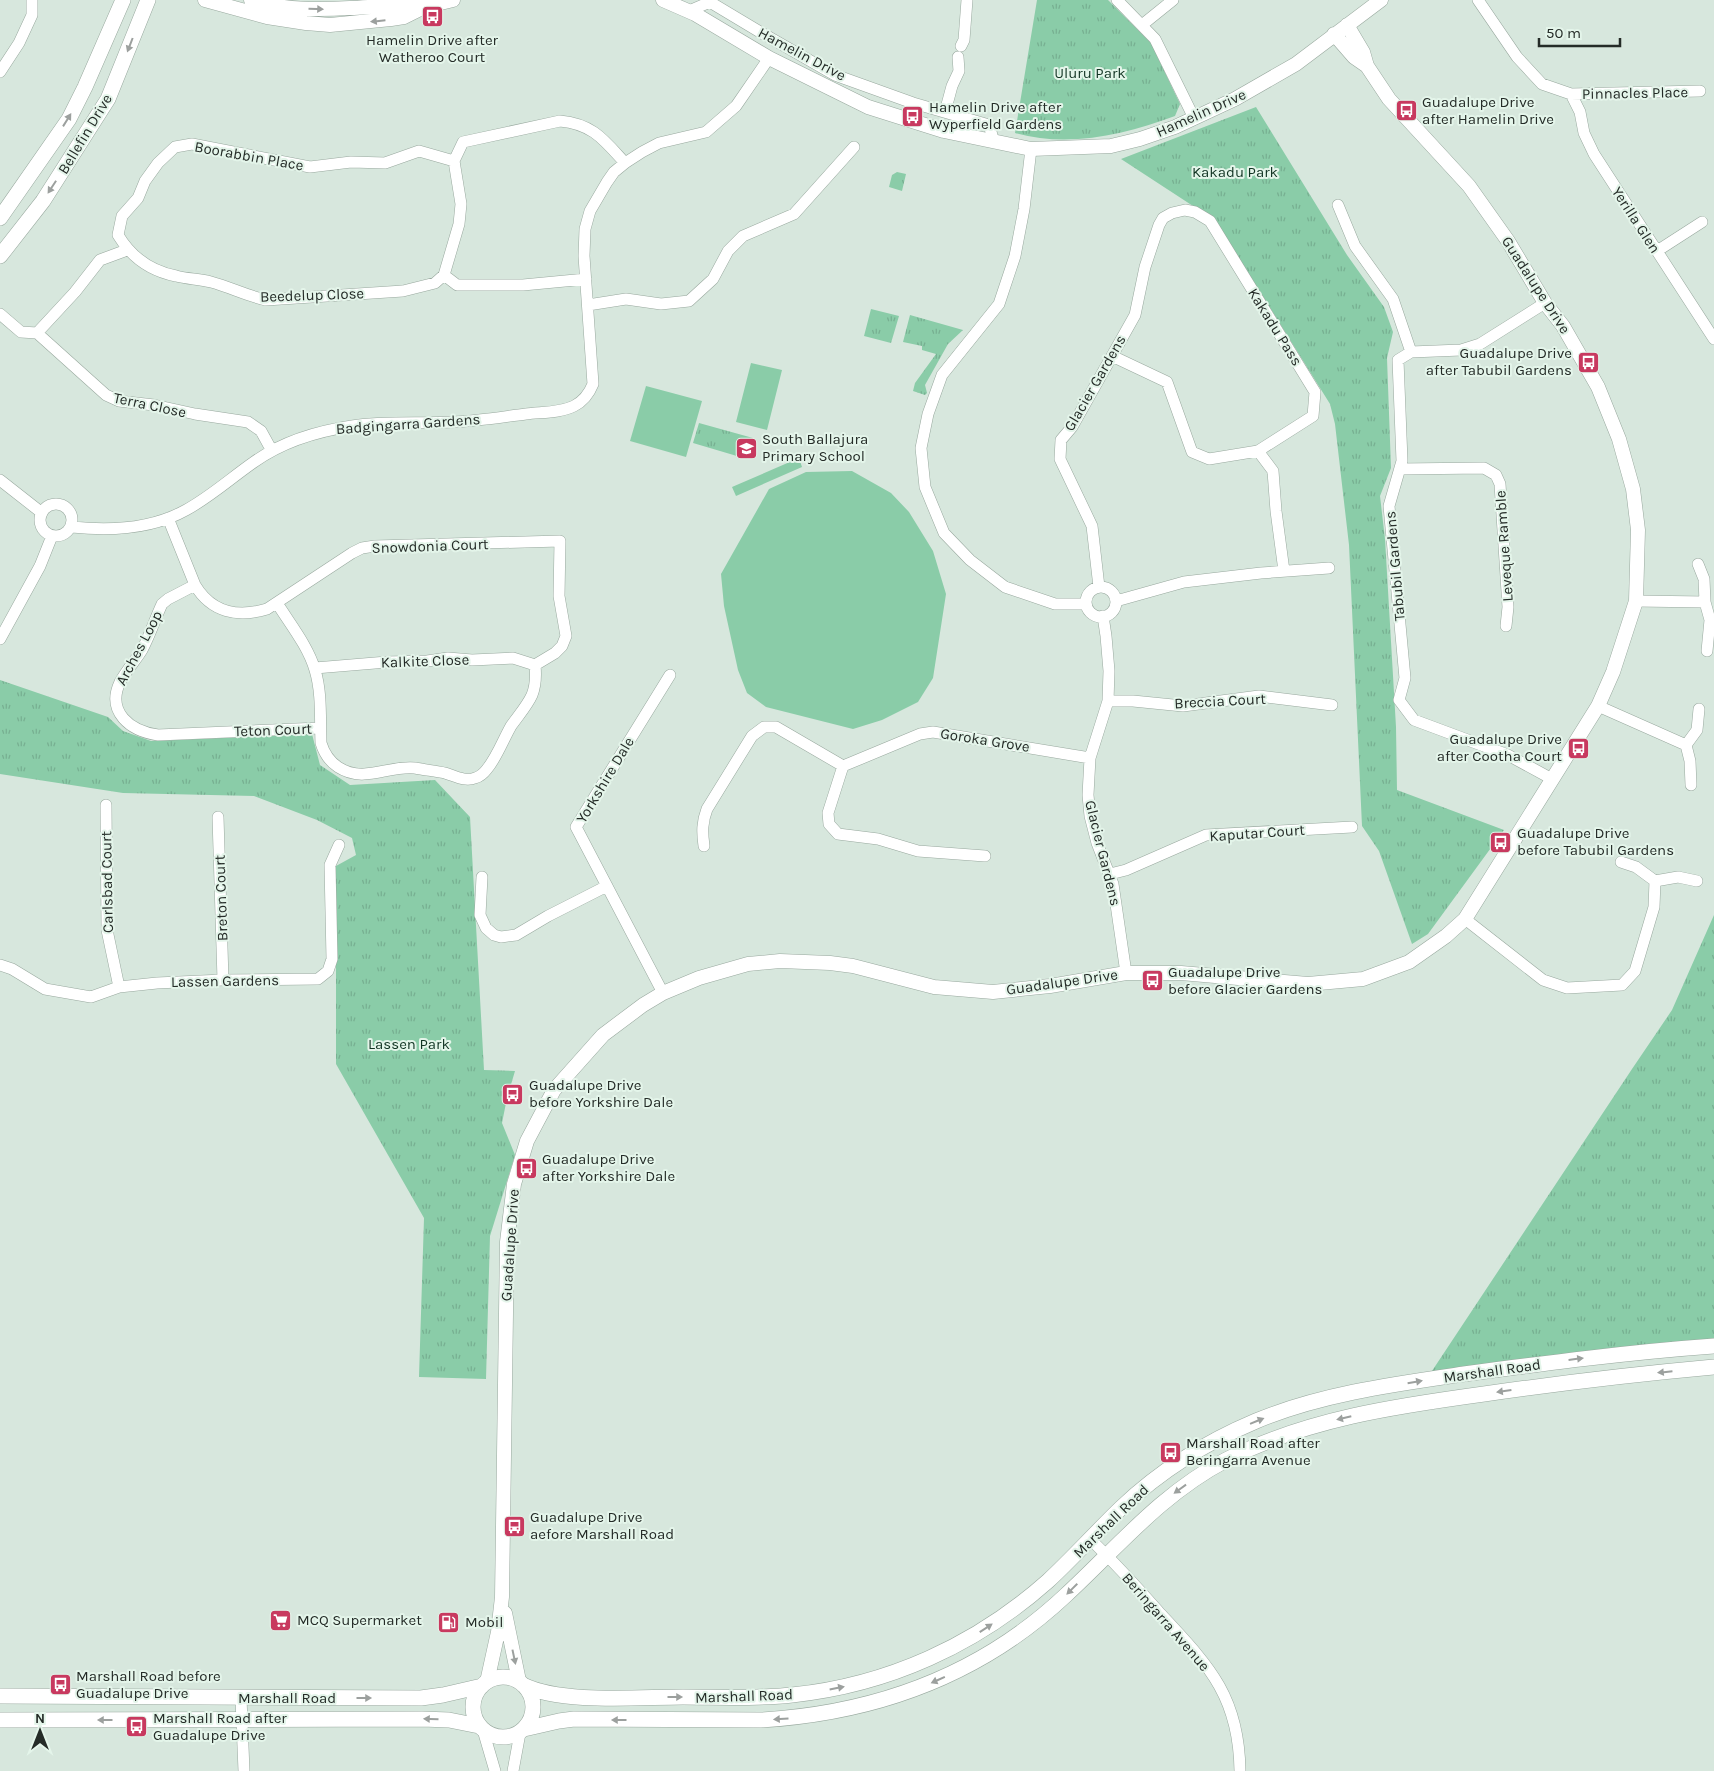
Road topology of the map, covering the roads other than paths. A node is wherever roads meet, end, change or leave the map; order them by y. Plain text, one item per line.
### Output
1 (32, 0) edge
2 (123, 0) edge
3 (148, 0) edge
4 (205, 0) edge
5 (251, 0) edge
6 (453, 0) edge
7 (665, 0) edge
8 (967, 0) edge
9 (1117, 0) edge
10 (1173, 0) edge
11 (1381, 0) edge
12 (1478, 0) edge
13 (1484, 0) edge
14 (424, 7) junction
15 (689, 11) junction
16 (1487, 13) junction
17 (1142, 25) junction
18 (1347, 25) junction
19 (1334, 34) junction
20 (769, 58) junction
21 (1366, 66) junction
22 (0, 72) edge
23 (1700, 91) dead end
24 (1571, 94) junction
25 (945, 112) junction
26 (1194, 118) junction
27 (994, 142) junction
28 (854, 147) dead end
29 (1031, 149) junction
30 (454, 161) junction
31 (625, 163) junction
32 (1338, 205) dead end
33 (1172, 213) joint
34 (0, 218) edge
35 (1702, 222) dead end
36 (127, 250) junction
37 (1657, 251) junction
38 (0, 256) edge
39 (444, 275) junction
40 (586, 280) junction
41 (1545, 303) junction
42 (588, 305) junction
43 (0, 314) edge
44 (37, 333) junction
45 (1714, 339) edge
46 (1412, 352) junction
47 (1112, 356) junction
48 (272, 451) junction
49 (1258, 451) junction
50 (1400, 469) junction
51 (0, 480) edge
52 (42, 513) junction
53 (168, 518) junction
54 (72, 527) junction
55 (52, 536) junction
56 (1698, 564) dead end
57 (1329, 568) dead end
58 (1284, 571) junction
59 (195, 585) junction
60 (1099, 587) junction
61 (1116, 601) junction
62 (1636, 601) junction
63 (277, 602) junction
64 (1705, 602) junction
65 (1086, 604) junction
66 (1103, 616) junction
67 (1506, 626) dead end
68 (0, 639) edge
69 (1707, 651) dead end
70 (535, 665) junction
71 (315, 668) junction
72 (670, 675) dead end
73 (1108, 700) junction
74 (1332, 704) dead end
75 (1598, 706) junction
76 (1699, 709) dead end
77 (320, 728) junction
78 (226, 731) joint
79 (1686, 745) junction
80 (1090, 758) junction
81 (843, 766) junction
82 (1552, 779) junction
83 (1691, 785) dead end
84 (106, 805) dead end
85 (218, 817) dead end
86 (1352, 827) dead end
87 (339, 845) dead end
88 (704, 846) dead end
89 (985, 856) dead end
90 (1621, 862) dead end
91 (1110, 874) junction
92 (482, 877) dead end
93 (1655, 881) junction
94 (1697, 881) dead end
95 (607, 886) junction
96 (1465, 919) junction
97 (0, 965) edge
98 (1126, 973) junction
99 (223, 980) junction
100 (119, 987) junction
101 (663, 993) junction
102 (1714, 1346) edge
103 (1714, 1367) edge
104 (1090, 1539) junction
105 (1106, 1555) junction
106 (502, 1597) junction
107 (521, 1683) junction
108 (484, 1684) junction
109 (0, 1696) edge
110 (241, 1698) junction
111 (0, 1720) edge
112 (242, 1720) junction
113 (481, 1728) junction
114 (522, 1731) junction
115 (244, 1771) edge
116 (495, 1771) edge
117 (513, 1771) edge
118 (1240, 1771) edge

1 - 22 street
34 -> 2 main road, Bellefin Drive
3 -> 38 main road, Bellefin Drive
14 -> 4 street
5 -> 14 street
6 - 14 street
7 - 15 street, Hamelin Drive
8 - 25 street
9 - 17 street
10 - 17 street
11 - 18 street, Hamelin Drive
12 - 16 street, Pinnacles Place
13 - 16 street, Pinnacles Place
15 - 20 street, Hamelin Drive
15 - 25 street, Hamelin Drive
16 - 24 street, Pinnacles Place
17 - 26 street
18 - 19 street, Hamelin Drive
18 - 21 street, Guadalupe Drive
19 - 21 street, Guadalupe Drive
19 - 26 street, Hamelin Drive
20 - 27 street, Hamelin Drive
20 - 31 street, Badgingarra Gardens
21 - 41 street, Guadalupe Drive
23 - 24 street, Pinnacles Place
24 - 37 street, Yerilla Glen
25 - 27 street, Hamelin Drive
26 - 29 street, Hamelin Drive
27 - 29 street, Hamelin Drive
28 - 42 street
29 - 65 street
30 - 31 street
30 - 36 street, Boorabbin Place
30 - 39 street
31 - 40 street, Badgingarra Gardens
32 - 46 street
33 - 47 street, Glacier Gardens
33 - 49 street, Kakadu Pass
35 - 37 street
36 - 39 street, Beedelup Close
36 - 44 street
37 - 45 street, Yerilla Glen
39 - 40 street
40 - 42 street, Badgingarra Gardens
41 - 46 street
41 - 62 street, Guadalupe Drive
42 - 48 street, Badgingarra Gardens
43 - 44 street, Terra Close
44 - 48 street, Terra Close
46 - 50 street, Tabubil Gardens
47 - 49 street
47 - 60 street, Glacier Gardens
48 - 53 street, Badgingarra Gardens
49 - 58 street
50 - 67 street, Leveque Ramble
50 - 82 street, Tabubil Gardens
51 - 52 street
52 - 54 street
52 - 55 street
53 - 54 street, Badgingarra Gardens
53 - 59 street, Snowdonia Court
54 - 55 street
55 - 68 street
56 - 64 street
57 - 58 street
58 - 61 street
59 - 63 street, Snowdonia Court
59 - 78 street, Arches Loop
60 - 61 street
60 - 65 street
61 - 66 street
62 - 64 street
62 - 75 street, Guadalupe Drive
63 - 70 street, Snowdonia Court
63 - 71 street
64 - 69 street
65 - 66 street
66 - 73 street, Glacier Gardens
70 - 71 street, Kalkite Close
70 - 77 street
71 - 77 street
72 - 95 street, Yorkshire Dale
73 - 74 street, Breccia Court
73 - 80 street, Glacier Gardens
75 - 79 street
75 - 82 street, Guadalupe Drive
76 - 79 street
77 - 78 street, Teton Court
79 - 83 street
80 - 81 street, Goroka Grove
80 - 91 street, Glacier Gardens
81 - 88 street
81 - 89 street
82 - 96 street, Guadalupe Drive
84 - 100 street, Carlsbad Court
85 - 99 street, Breton Court
86 - 91 street, Kaputar Court
87 - 99 street, Lassen Gardens
90 - 93 street
91 - 98 street, Glacier Gardens
92 - 95 street
93 - 94 street
93 - 96 street
95 - 101 street, Yorkshire Dale
96 - 98 street, Guadalupe Drive
97 - 100 street, Lassen Gardens
98 - 101 street, Guadalupe Drive
99 - 100 street, Lassen Gardens
101 - 106 street, Guadalupe Drive
104 -> 102 main road, Marshall Road
103 -> 105 main road, Marshall Road
104 - 105 street, Beringarra Avenue
107 -> 104 main road, Marshall Road
105 -> 114 main road, Marshall Road
105 - 118 street, Beringarra Avenue
106 -> 107 street, Guadalupe Drive
106 - 108 street, Guadalupe Drive
107 - 108 main road
107 - 114 main road
110 -> 108 main road, Marshall Road
108 - 113 main road
109 - 110 main road, Marshall Road
110 - 112 street
112 -> 111 main road, Marshall Road
113 -> 112 main road, Marshall Road
112 - 115 street
113 - 114 main road
113 - 116 street
114 - 117 street

